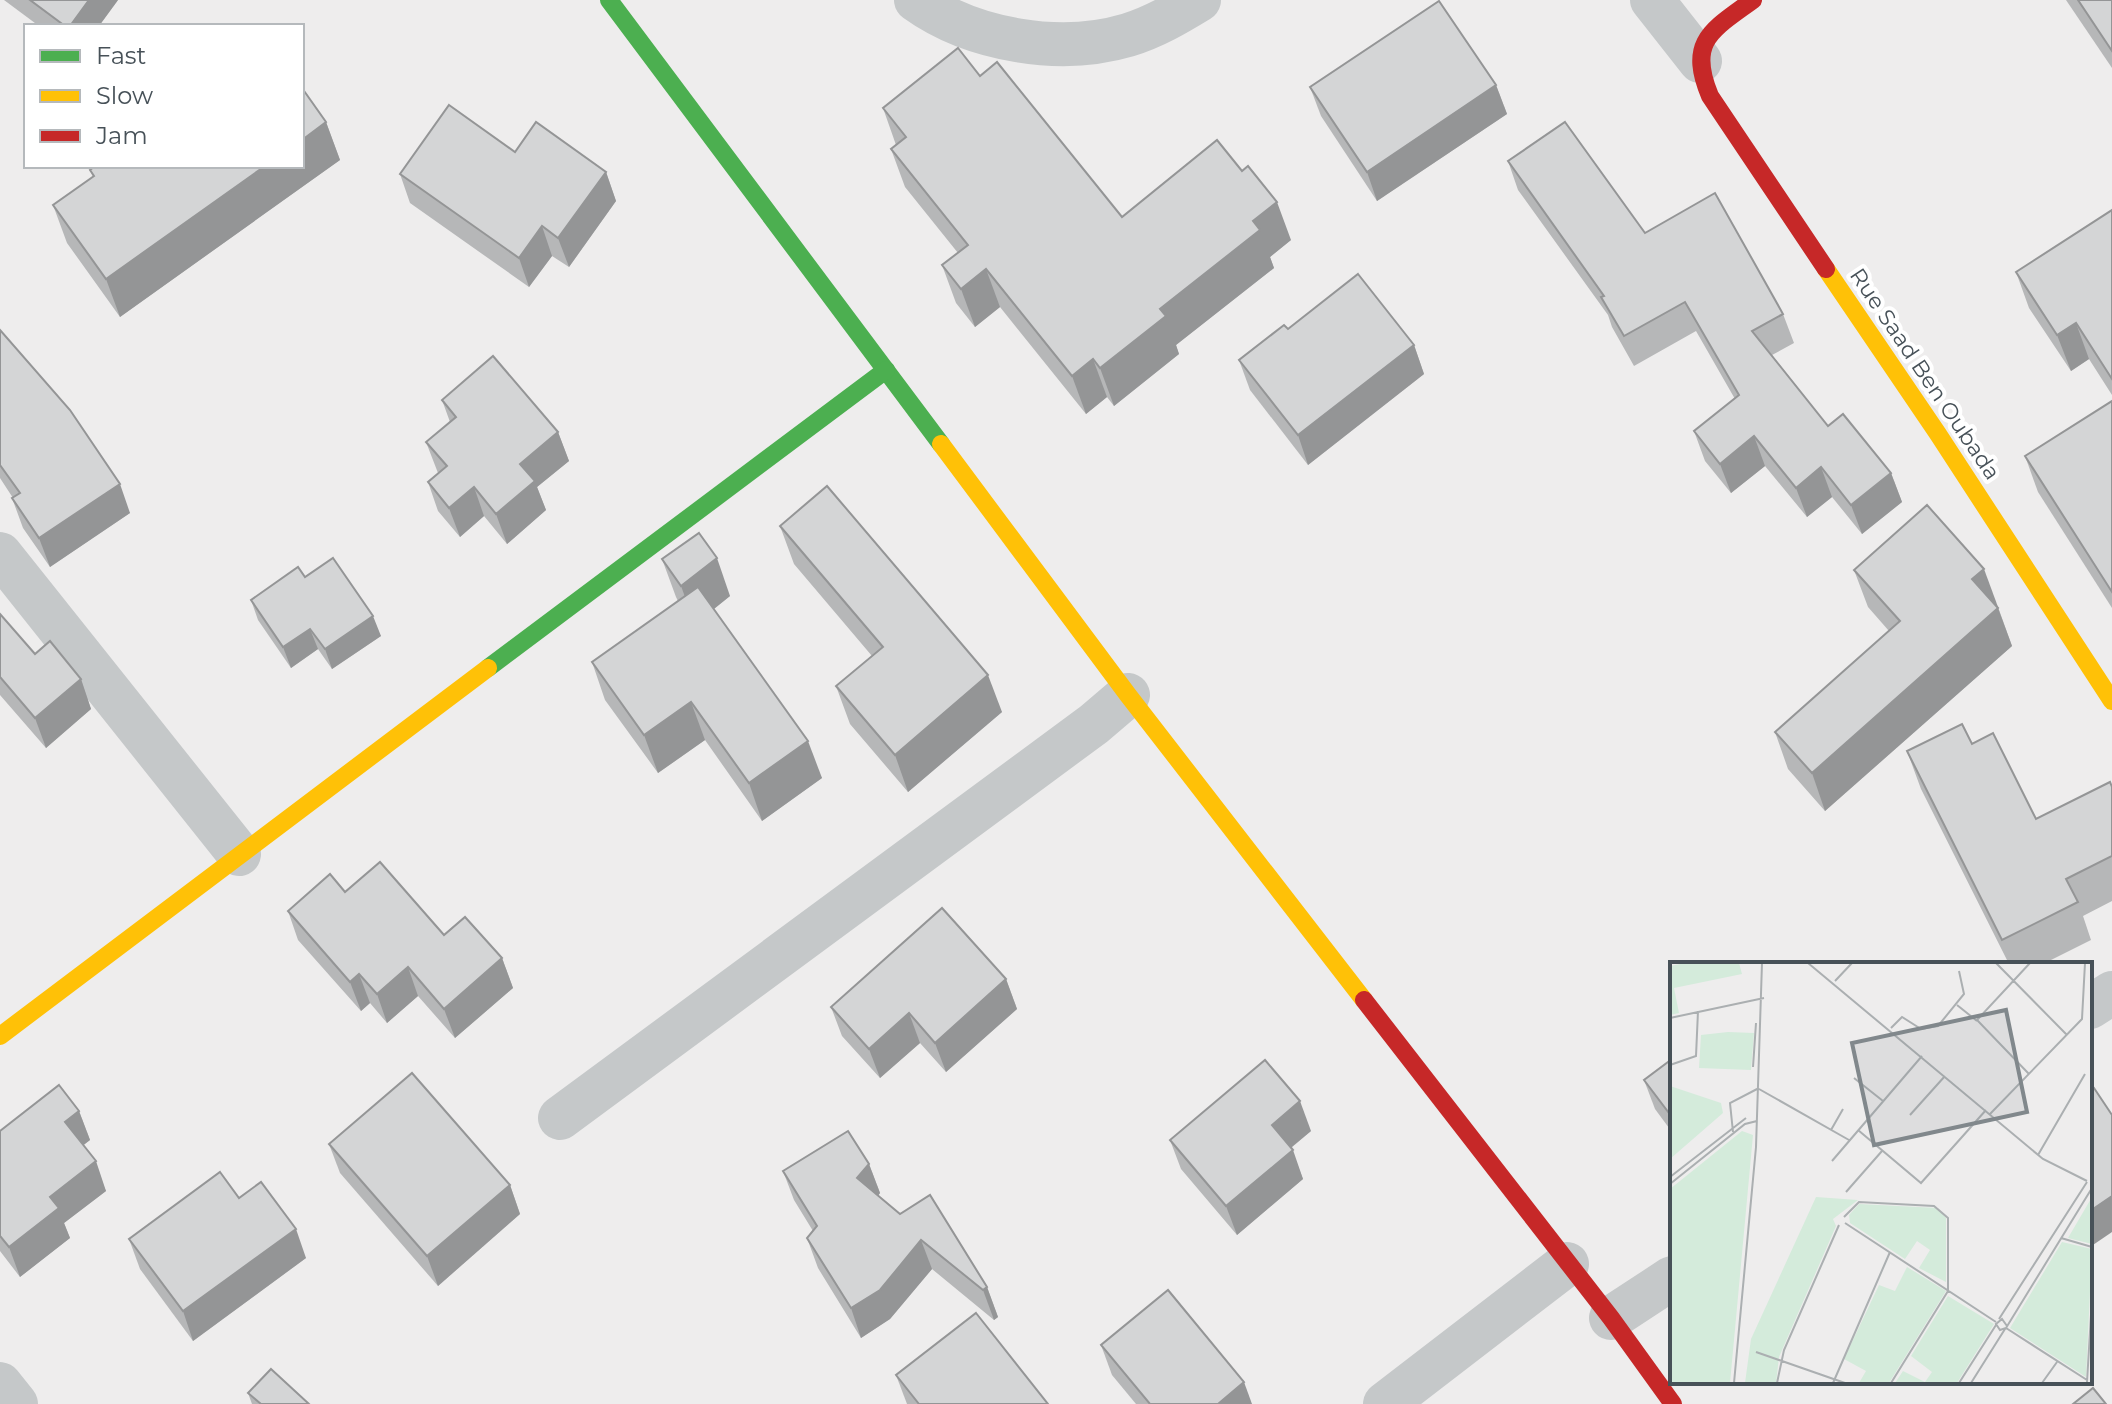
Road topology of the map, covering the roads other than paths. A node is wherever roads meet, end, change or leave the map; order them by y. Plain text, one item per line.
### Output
1 (609, 0) edge
2 (916, 0) edge
3 (1199, 0) edge
4 (1652, 0) edge
5 (1753, 0) edge
6 (1700, 67) junction
7 (886, 370) junction
8 (0, 554) edge
9 (1128, 695) junction
10 (2112, 701) edge
11 (239, 854) junction
12 (2112, 993) edge
13 (2092, 1006) edge
14 (0, 1036) edge
15 (560, 1118) dead end
16 (1567, 1264) junction
17 (1670, 1279) edge
18 (1611, 1318) junction
19 (0, 1384) edge
20 (16, 1404) edge
21 (1385, 1404) edge
22 (1673, 1404) edge

1 - 7 street
2 - 3 street
4 - 6 street
5 - 6 street
6 - 10 street, Rue Saad Ben Oubada
7 - 9 street
7 - 11 street
8 - 11 street
9 - 15 street
9 - 16 street
11 - 14 street
12 - 13 street
16 - 18 street
16 - 21 street
17 - 18 street
18 - 22 street
19 - 20 street

